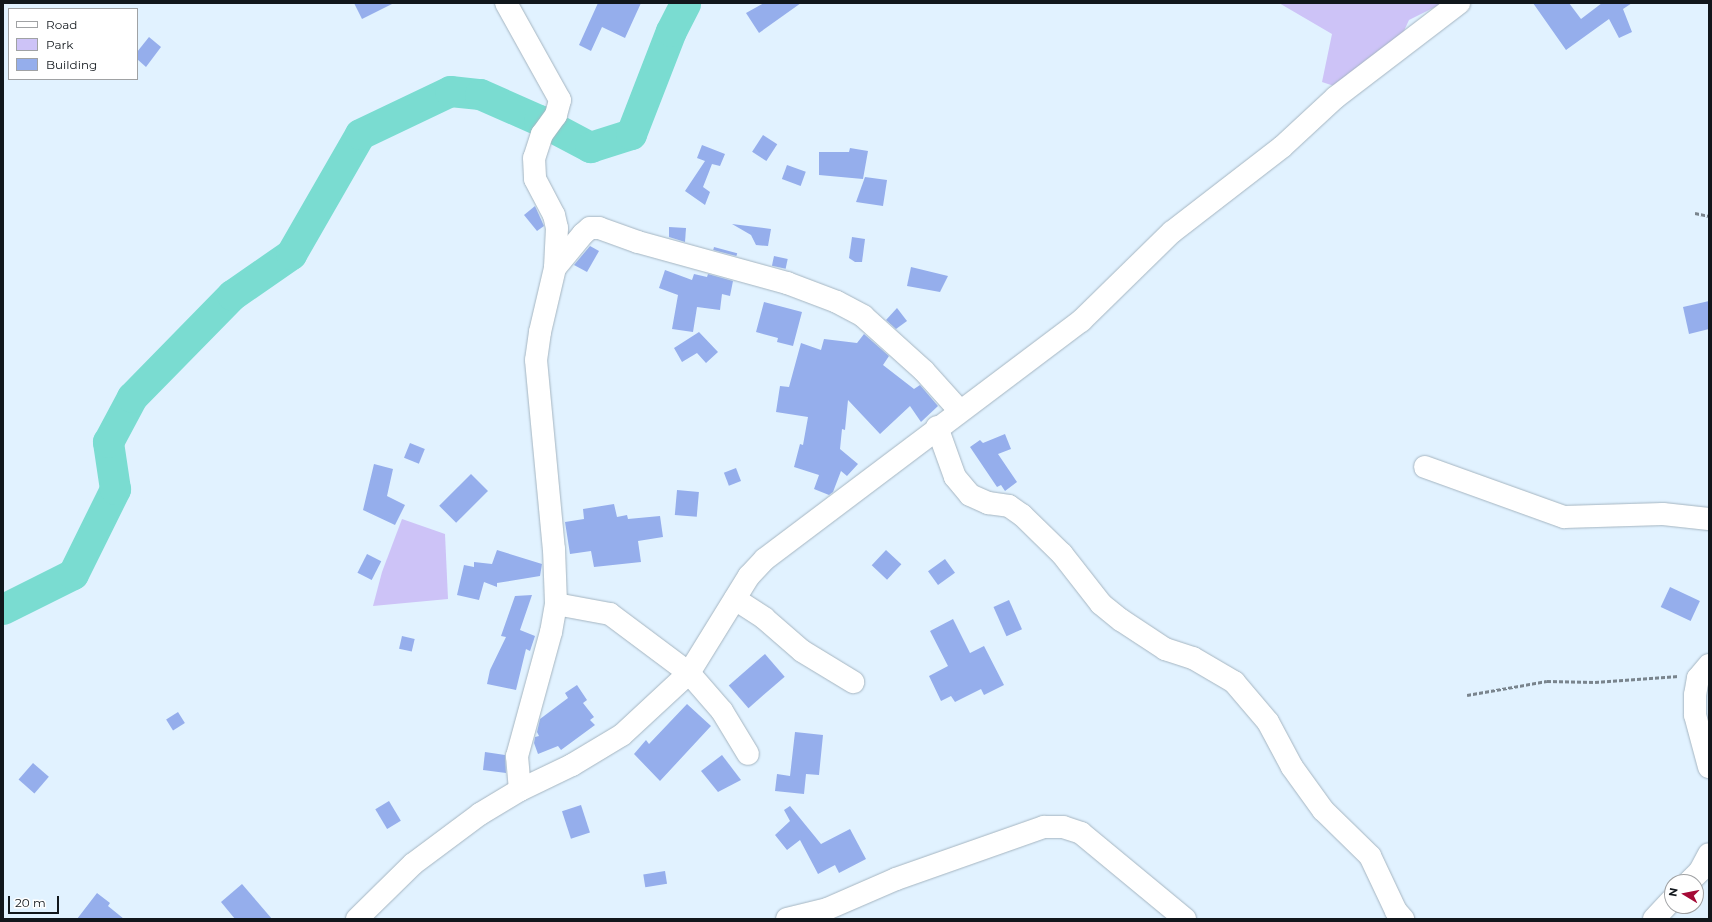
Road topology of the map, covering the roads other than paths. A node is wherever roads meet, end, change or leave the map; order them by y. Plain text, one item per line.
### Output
1 (506, 3) edge
2 (1459, 3) edge
3 (555, 268) junction
4 (959, 410) junction
5 (937, 427) junction
6 (1425, 467) dead end
7 (1709, 519) edge
8 (735, 599) junction
9 (556, 604) junction
10 (1704, 671) edge
11 (689, 673) junction
12 (853, 682) dead end
13 (748, 754) dead end
14 (1709, 766) edge
15 (520, 790) junction
16 (1709, 854) edge
17 (1697, 874) edge
18 (1664, 908) edge
19 (835, 913) edge
20 (357, 919) edge
21 (787, 919) edge
22 (1185, 919) edge
23 (1403, 919) edge
24 (1654, 919) edge

1 - 3 street
2 - 4 street
3 - 4 street
3 - 9 street
4 - 5 street
5 - 8 street
5 - 23 street
6 - 7 street
8 - 11 street
8 - 12 street
9 - 11 street
9 - 15 street
10 - 14 street
11 - 13 street
11 - 15 street
15 - 20 street
16 - 17 street
18 - 24 street
19 - 21 street
19 - 22 street

